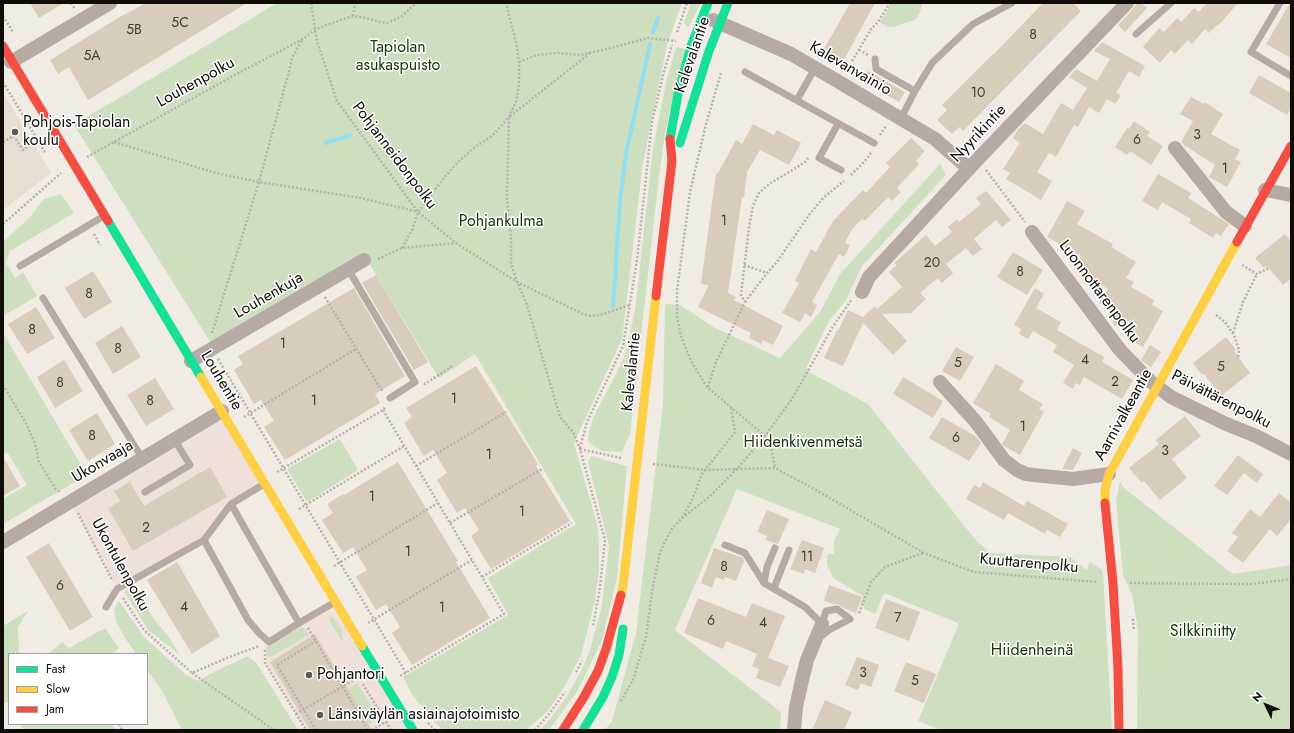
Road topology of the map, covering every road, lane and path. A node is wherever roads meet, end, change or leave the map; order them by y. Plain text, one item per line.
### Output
1 (110, 3) edge
2 (311, 3) edge
3 (355, 3) edge
4 (416, 3) edge
5 (506, 3) edge
6 (688, 3) edge
7 (728, 3) edge
8 (890, 3) edge
9 (1012, 3) edge
10 (1127, 3) edge
11 (1280, 3) edge
12 (1168, 4) edge
13 (705, 9) edge
14 (3, 16) edge
15 (353, 16) junction
16 (720, 23) junction
17 (8, 25) dead end
18 (315, 30) junction
19 (1136, 34) dead end
20 (304, 39) junction
21 (674, 41) junction
22 (3, 46) edge
23 (859, 50) junction
24 (590, 53) junction
25 (867, 55) dead end
26 (875, 59) dead end
27 (852, 61) dead end
28 (520, 62) junction
29 (7, 64) edge
30 (815, 68) junction
31 (722, 71) dead end
32 (746, 72) dead end
33 (1291, 76) edge
34 (914, 91) junction
35 (796, 100) junction
36 (897, 116) junction
37 (509, 117) junction
38 (838, 124) junction
39 (38, 141) dead end
40 (3, 142) edge
41 (113, 142) junction
42 (874, 143) junction
43 (1291, 146) edge
44 (1175, 148) dead end
45 (88, 157) dead end
46 (819, 158) junction
47 (672, 161) junction
48 (973, 165) junction
49 (841, 170) dead end
50 (58, 174) dead end
51 (259, 182) junction
52 (1265, 190) junction
53 (1291, 195) edge
54 (418, 212) junction
55 (104, 216) junction
56 (3, 224) edge
57 (1245, 226) junction
58 (1032, 232) joint
59 (456, 243) junction
60 (402, 248) junction
61 (364, 260) joint
62 (1238, 263) dead end
63 (744, 264) junction
64 (20, 266) dead end
65 (1269, 268) dead end
66 (348, 269) junction
67 (767, 273) junction
68 (1257, 274) junction
69 (517, 282) junction
70 (319, 287) junction
71 (862, 292) joint
72 (43, 298) dead end
73 (746, 302) junction
74 (630, 305) junction
75 (1213, 312) dead end
76 (1232, 333) junction
77 (356, 349) junction
78 (209, 351) junction
79 (1238, 358) dead end
80 (192, 361) junction
81 (452, 366) dead end
82 (415, 382) junction
83 (940, 382) dead end
84 (3, 385) edge
85 (1157, 386) junction
86 (708, 387) junction
87 (390, 398) junction
88 (731, 407) junction
89 (383, 410) junction
90 (222, 411) junction
91 (506, 412) dead end
92 (250, 413) junction
93 (244, 417) dead end
94 (765, 436) junction
95 (174, 439) junction
96 (404, 446) junction
97 (580, 448) junction
98 (1291, 454) edge
99 (142, 458) junction
100 (628, 460) dead end
101 (647, 463) dead end
102 (416, 466) junction
103 (283, 468) junction
104 (775, 468) junction
105 (542, 469) dead end
106 (737, 469) junction
107 (706, 470) junction
108 (278, 472) dead end
109 (1109, 474) junction
110 (264, 484) junction
111 (145, 492) dead end
112 (70, 502) junction
113 (438, 503) junction
114 (231, 504) junction
115 (305, 505) junction
116 (299, 509) dead end
117 (681, 519) junction
118 (450, 523) junction
119 (572, 523) dead end
120 (204, 540) junction
121 (3, 542) edge
122 (725, 545) dead end
123 (775, 548) dead end
124 (789, 550) dead end
125 (924, 553) junction
126 (472, 560) junction
127 (340, 562) junction
128 (334, 566) dead end
129 (482, 577) junction
130 (1291, 580) edge
131 (764, 583) junction
132 (1112, 583) junction
133 (624, 586) junction
134 (774, 588) junction
135 (117, 589) junction
136 (335, 602) junction
137 (106, 607) dead end
138 (850, 619) junction
139 (374, 620) junction
140 (299, 623) junction
141 (368, 623) dead end
142 (822, 624) junction
143 (309, 629) dead end
144 (592, 631) dead end
145 (316, 641) junction
146 (816, 641) junction
147 (585, 656) dead end
148 (192, 673) junction
149 (406, 673) junction
150 (575, 675) dead end
151 (400, 676) dead end
152 (359, 677) dead end
153 (343, 687) junction
154 (568, 688) dead end
155 (619, 706) dead end
156 (304, 710) junction
157 (296, 714) junction
158 (386, 722) dead end
159 (274, 730) edge
160 (306, 730) edge
161 (316, 730) edge
162 (368, 730) edge
163 (372, 730) edge
164 (413, 730) edge
165 (535, 730) edge
166 (563, 730) edge
167 (583, 730) edge
168 (794, 730) edge
169 (1119, 730) edge

1 - 29 street
2 - 18 path, Pohjanneidonpolku
3 - 15 path
4 - 15 path
5 - 28 path
6 - 21 path
7 - 16 street, Kalevalantie
8 - 23 path
9 - 34 lane
10 - 48 street, Nyyrikintie
11 - 33 lane
12 - 19 lane
13 - 16 street, Kalevanvainio
13 - 47 street, Kalevalantie
14 - 17 path
15 - 18 path, Louhenpolku
16 - 30 street, Kalevanvainio
16 - 47 street, Kalevalantie
18 - 20 path, Louhenpolku
18 - 54 path, Pohjanneidonpolku
20 - 41 path, Louhenpolku
20 - 51 path
21 - 24 path
21 - 74 path
22 - 29 street, Louhentie
23 - 25 path
23 - 27 path
24 - 28 path
24 - 37 path
26 - 34 lane
28 - 37 path
29 - 55 street, Louhentie
30 - 35 lane
30 - 36 street, Kalevanvainio
31 - 86 path
32 - 35 lane
34 - 36 lane
35 - 38 lane
36 - 42 path
36 - 48 street, Kalevanvainio
37 - 54 path
37 - 69 path
38 - 42 lane
38 - 46 lane
39 - 40 path
41 - 45 path, Louhenpolku
41 - 51 path
42 - 67 path
43 - 52 street, Aarnivalkeantie
44 - 57 street
46 - 49 lane
46 - 63 path
47 - 133 street, Kalevalantie
48 - 58 path
48 - 71 street, Nyyrikintie
50 - 56 path
51 - 54 path
51 - 78 path
52 - 53 street
52 - 57 street, Aarnivalkeantie
54 - 59 path, Pohjanneidonpolku
54 - 60 path
55 - 64 lane
55 - 80 street, Louhentie
57 - 85 street, Aarnivalkeantie
58 - 85 street, Luonnottarenpolku
59 - 60 path
59 - 69 path, Pohjanneidonpolku
60 - 61 path
61 - 66 street, Louhenkuja
62 - 68 path
63 - 67 path
63 - 73 path
65 - 68 path
66 - 70 street, Louhenkuja
66 - 82 lane
67 - 73 path
68 - 76 path
69 - 74 path, Pohjanneidonpolku
69 - 97 path
70 - 77 path
70 - 78 street, Louhenkuja
71 - 94 path
72 - 99 lane
73 - 86 path
74 - 97 path
75 - 76 path
76 - 79 path
77 - 87 path
77 - 92 path
78 - 80 street, Louhenkuja
78 - 92 path
80 - 90 street, Louhentie
81 - 82 path
82 - 87 lane
83 - 109 street
84 - 112 path, Ukontulenpolku
85 - 98 street, Päivättärenpolku
85 - 109 street, Aarnivalkeantie
86 - 88 path
87 - 89 path
88 - 94 path
88 - 107 path
89 - 96 path
89 - 103 path
90 - 95 street, Ukonvaaja
90 - 110 street, Louhentie
91 - 102 path
92 - 93 path
92 - 103 path
94 - 104 path
94 - 106 path
95 - 99 street, Ukonvaaja
95 - 111 lane
96 - 102 path
96 - 115 path
97 - 100 path
97 - 144 path
99 - 112 street, Ukonvaaja
101 - 107 path, Kuuttarenpolku
102 - 113 path
103 - 108 path
103 - 115 path
104 - 106 path, Kuuttarenpolku
104 - 125 path, Kuuttarenpolku
105 - 118 path
106 - 107 path, Kuuttarenpolku
106 - 117 path
107 - 117 path
109 - 132 street, Aarnivalkeantie
110 - 114 lane
110 - 136 street, Louhentie
112 - 121 street, Ukonvaaja
112 - 135 path, Ukontulenpolku
113 - 118 path
113 - 127 path
114 - 120 lane
114 - 140 lane
115 - 116 path
115 - 127 path
117 - 155 path
118 - 126 path
119 - 129 path
120 - 135 lane
120 - 140 lane
122 - 131 lane
123 - 131 lane
124 - 134 lane
125 - 132 path, Kuuttarenpolku
125 - 138 path
126 - 129 path
126 - 139 path
127 - 128 path
127 - 139 path
129 - 149 path
130 - 132 path, Kuuttarenpolku
131 - 134 lane
132 - 169 street, Aarnivalkeantie
133 - 166 street, Kalevalantie
133 - 167 street, Kalevalantie
134 - 142 lane
135 - 137 lane
135 - 148 path, Ukontulenpolku
136 - 140 lane
136 - 164 street, Louhentie
138 - 142 lane
138 - 146 lane
139 - 141 path
139 - 149 path
142 - 146 street
143 - 145 path
145 - 153 path
145 - 156 path
146 - 168 street
147 - 150 path
148 - 157 path
148 - 159 path, Ukontulenpolku
149 - 151 path
152 - 153 path
153 - 156 path
153 - 162 path
154 - 165 path
156 - 157 path
156 - 161 path
157 - 160 path
158 - 163 path

